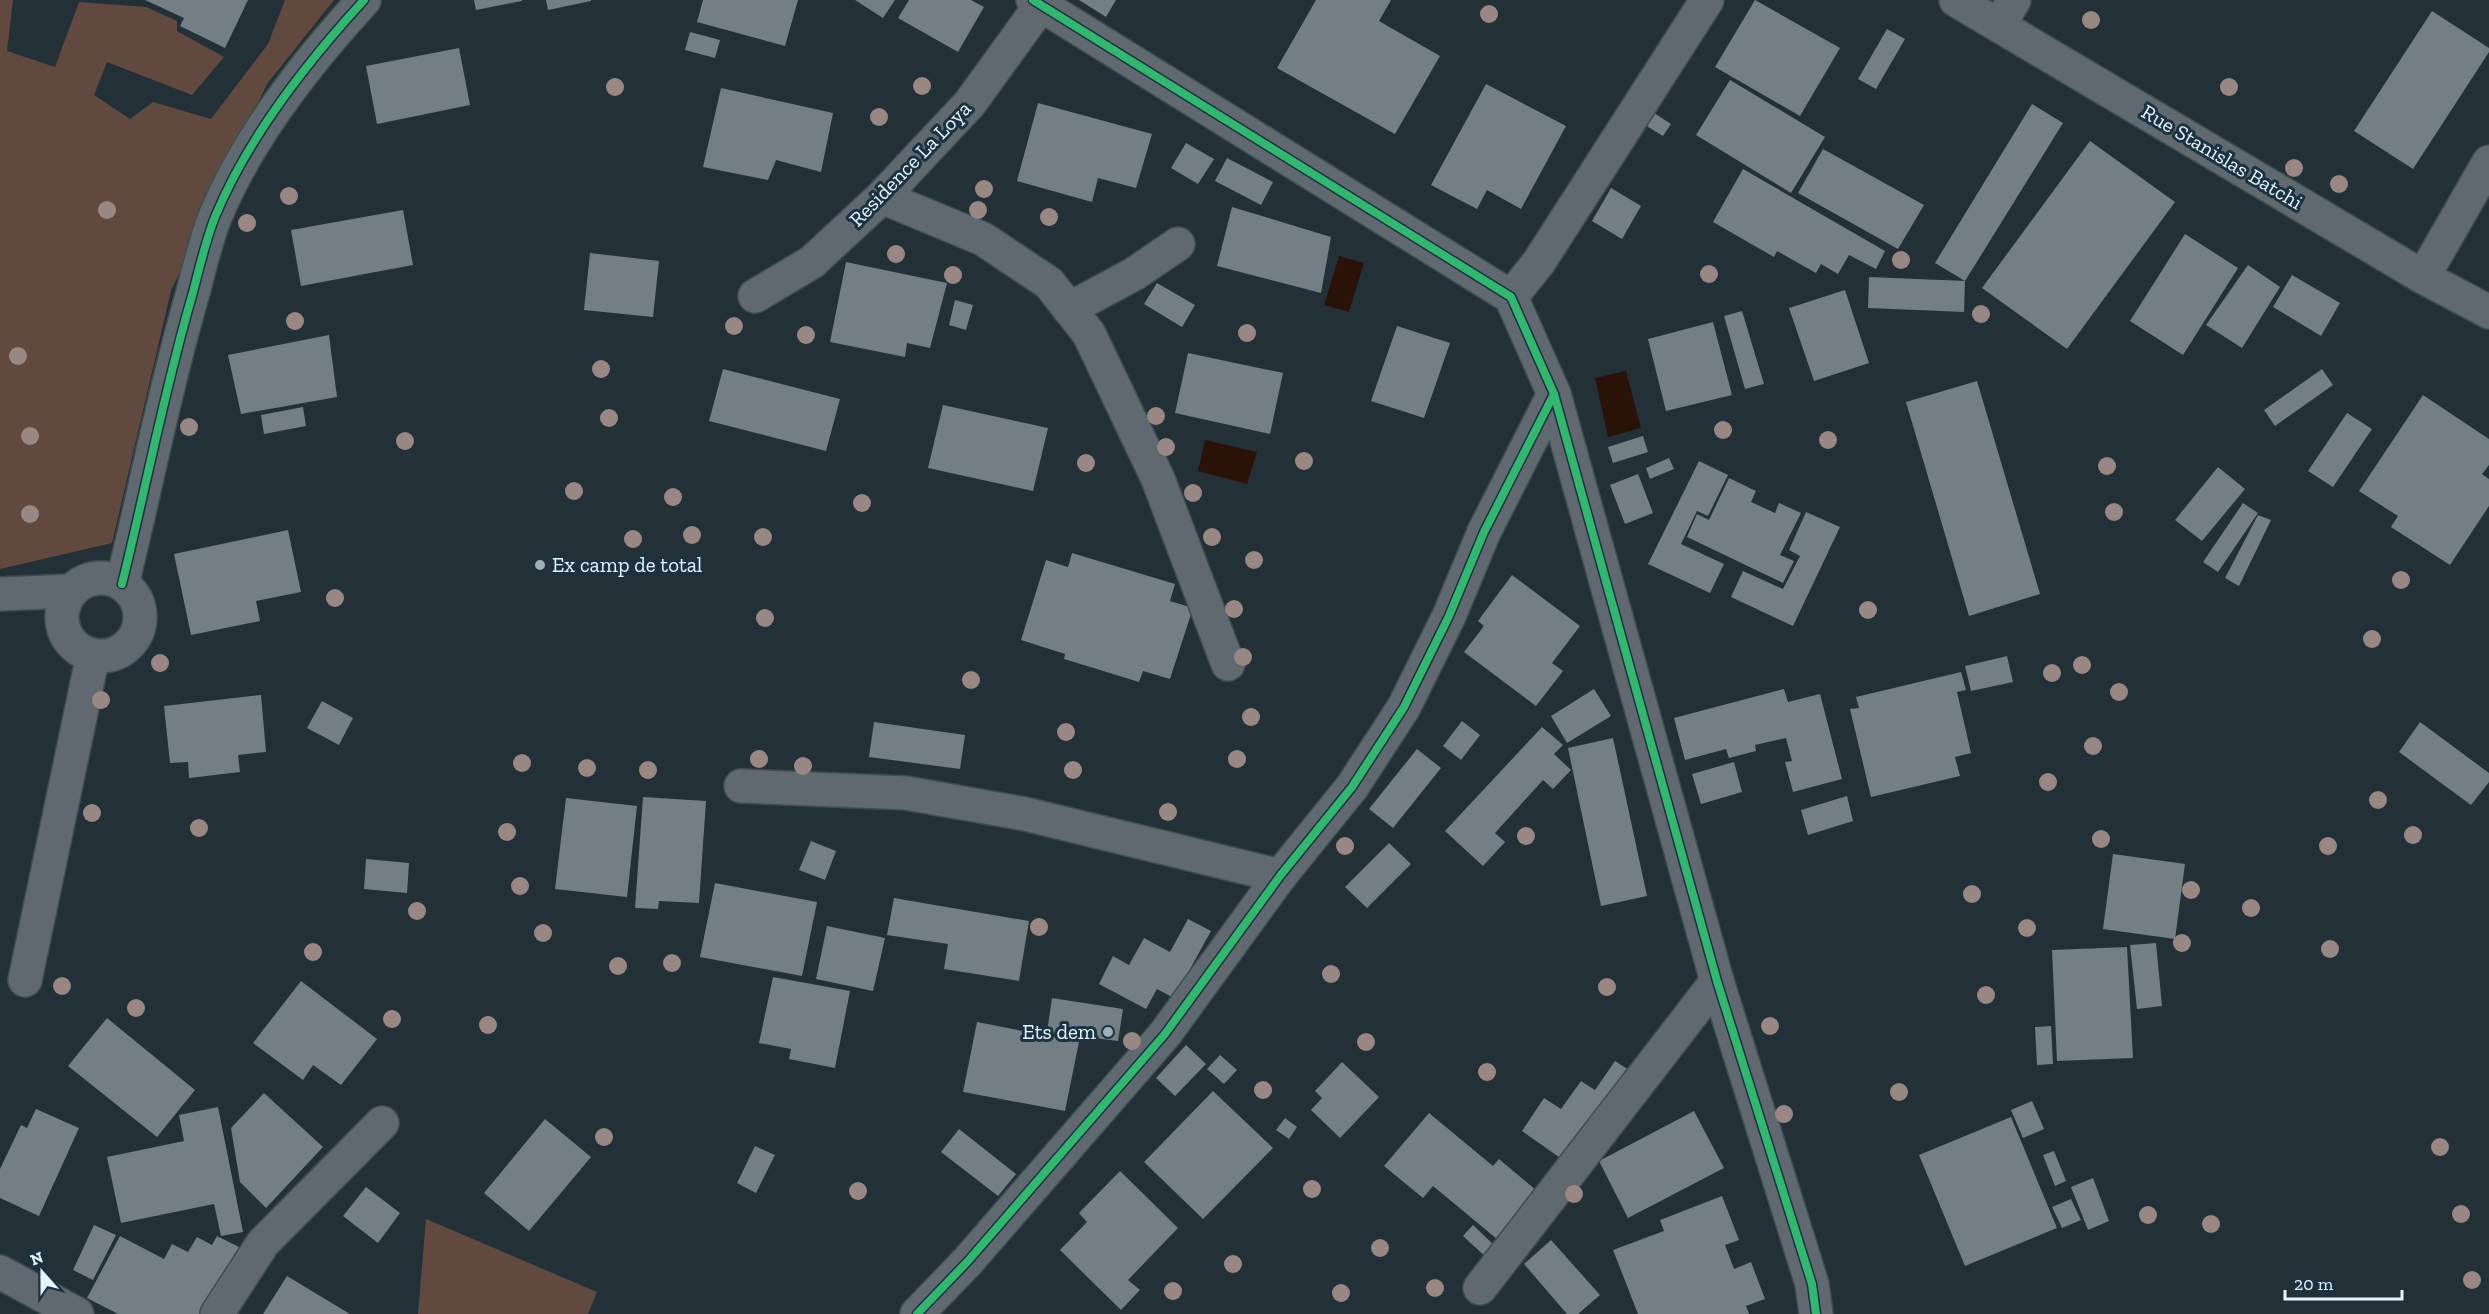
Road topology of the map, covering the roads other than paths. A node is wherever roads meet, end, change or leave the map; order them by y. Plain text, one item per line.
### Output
1 (364, 0) edge
2 (1707, 0) edge
3 (1956, 0) edge
4 (1037, 3) edge
5 (2007, 12) edge
6 (2489, 162) edge
7 (882, 197) junction
8 (1178, 244) dead end
9 (2423, 277) junction
10 (755, 296) dead end
11 (1511, 297) junction
12 (1070, 309) junction
13 (2489, 312) edge
14 (1554, 393) junction
15 (122, 584) junction
16 (72, 591) junction
17 (0, 594) edge
18 (93, 655) junction
19 (1228, 664) dead end
20 (741, 786) dead end
21 (1280, 876) junction
22 (25, 980) dead end
23 (1717, 981) junction
24 (382, 1122) dead end
25 (0, 1272) edge
26 (1480, 1288) dead end
27 (77, 1314) edge
28 (217, 1314) edge
29 (917, 1314) edge
30 (1816, 1314) edge

1 - 15 street
2 - 11 street
3 - 5 street, Rue Stanislas Batchi
4 - 7 street, Residence La Loya
4 - 11 street
5 - 9 street, Rue Stanislas Batchi
6 - 9 street
7 - 10 street, Residence La Loya
7 - 12 street
8 - 12 street
9 - 13 street, Rue Stanislas Batchi
11 - 14 street
12 - 19 street
14 - 21 street
14 - 23 street
15 - 16 street
15 - 18 street
16 - 17 street
16 - 18 street
18 - 22 street
20 - 21 street
21 - 29 street
23 - 26 street
23 - 30 street
24 - 28 street
25 - 27 street

